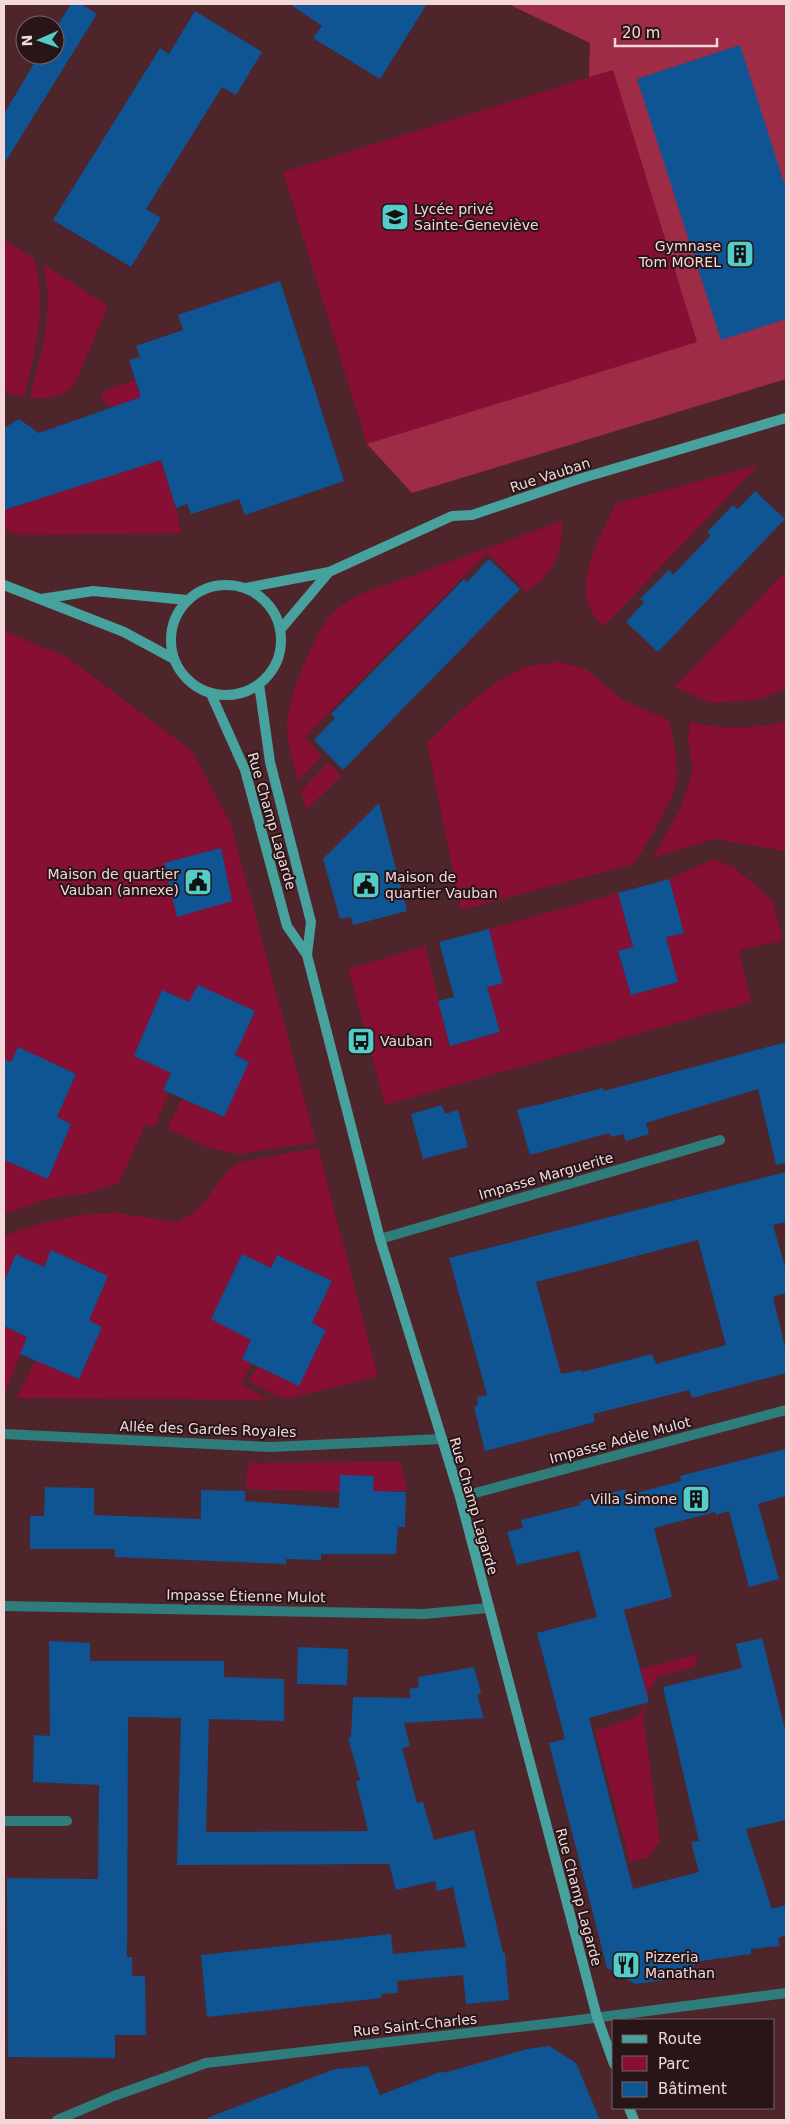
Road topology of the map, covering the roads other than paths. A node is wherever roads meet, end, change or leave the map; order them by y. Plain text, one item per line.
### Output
1 (786, 418) edge
2 (329, 572) junction
3 (4, 585) edge
4 (246, 588) junction
5 (40, 599) junction
6 (187, 600) junction
7 (280, 630) junction
8 (174, 659) junction
9 (259, 684) junction
10 (211, 694) junction
11 (307, 955) junction
12 (720, 1140) dead end
13 (380, 1239) junction
14 (786, 1410) edge
15 (4, 1434) edge
16 (441, 1439) junction
17 (460, 1496) junction
18 (4, 1606) edge
19 (488, 1608) junction
20 (4, 1821) edge
21 (67, 1821) dead end
22 (786, 1993) edge
23 (596, 2018) junction
24 (612, 2059) edge
25 (57, 2120) edge

1 - 2 main road, Rue Vauban
2 - 4 main road, Rue Vauban
2 - 7 main road, Rue Vauban
3 - 5 main road
4 - 6 main road
4 - 7 main road
5 - 6 main road
5 - 8 main road
6 - 8 main road
7 - 9 main road
8 - 10 main road
9 - 10 main road
9 - 11 main road, Rue Champ Lagarde
10 - 11 main road, Rue Champ Lagarde
11 - 13 main road, Rue Champ Lagarde
12 - 13 street, Impasse Marguerite
13 - 16 main road, Rue Champ Lagarde
14 - 17 street, Impasse Adèle Mulot
15 - 16 street, Allée des Gardes Royales
16 - 17 main road, Rue Champ Lagarde
17 - 19 main road, Rue Champ Lagarde
18 - 19 street, Impasse Étienne Mulot
19 - 23 main road, Rue Champ Lagarde
20 - 21 street
22 - 23 street, Rue Saint-Charles
23 - 24 main road, Rue Champ Lagarde
23 - 25 street, Rue Saint-Charles

